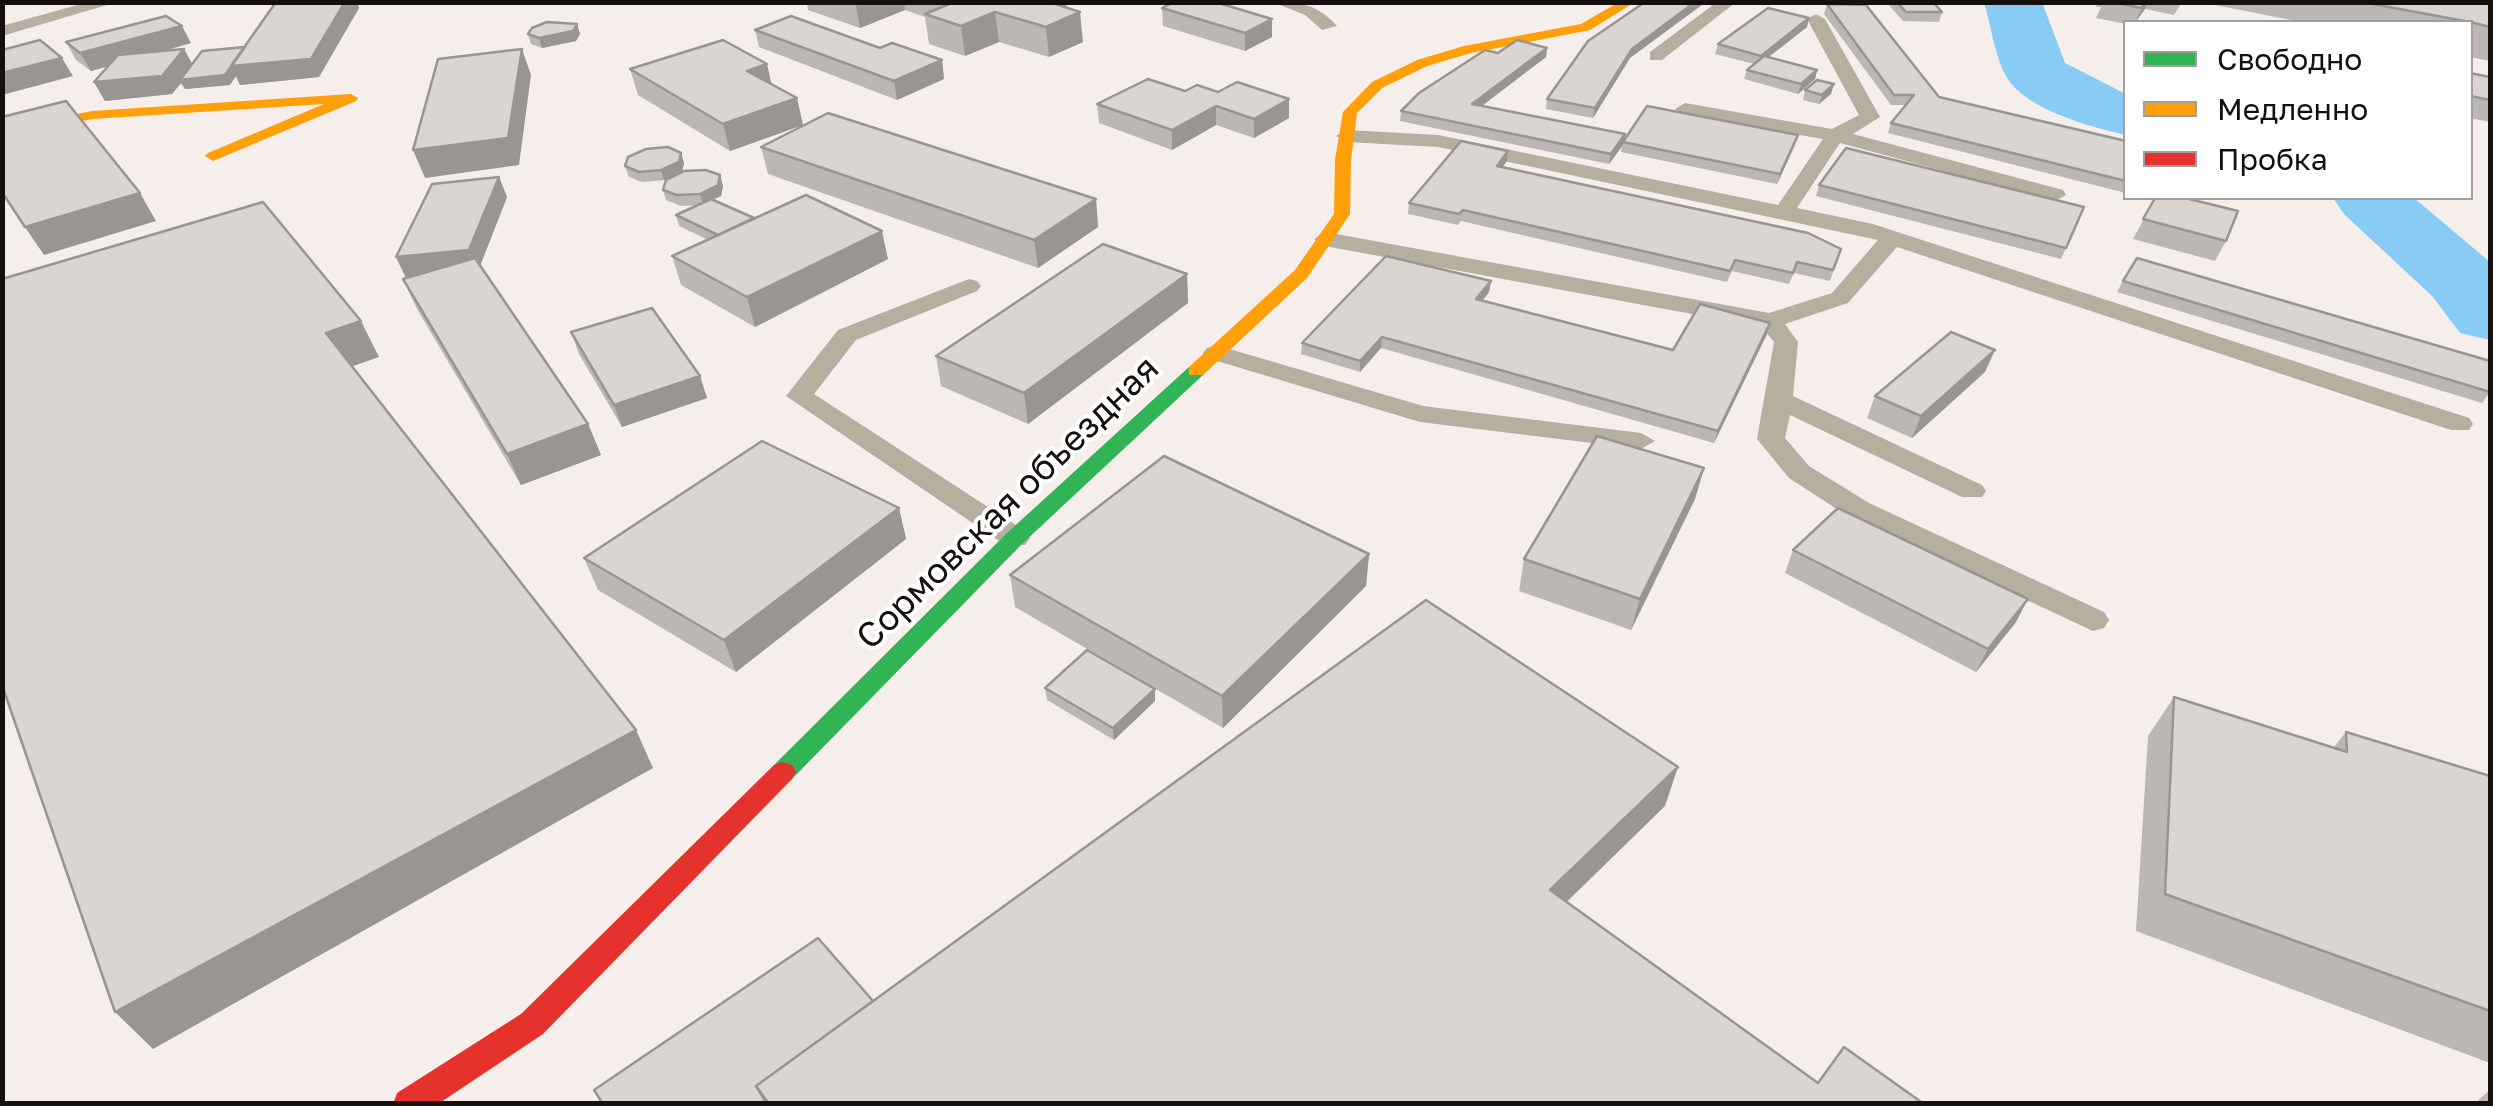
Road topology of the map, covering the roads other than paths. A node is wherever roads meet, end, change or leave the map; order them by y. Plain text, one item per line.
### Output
1 (109, 2) edge
2 (1282, 2) edge
3 (1629, 2) edge
4 (1728, 2) edge
5 (1816, 19) dead end
6 (1328, 26) dead end
7 (2, 31) edge
8 (1656, 56) dead end
9 (1685, 109) edge
10 (2, 134) edge
11 (1835, 135) junction
12 (1346, 136) junction
13 (213, 156) dead end
14 (2055, 195) edge
15 (1784, 212) junction
16 (1892, 238) junction
17 (1325, 239) junction
18 (969, 286) dead end
19 (1770, 321) junction
20 (1216, 352) junction
21 (1780, 400) junction
22 (2460, 424) dead end
23 (1641, 441) dead end
24 (1972, 491) dead end
25 (1015, 538) junction
26 (2093, 620) dead end
27 (408, 1104) edge

1 - 7 lane
2 - 6 lane
3 - 12 street, Сормовская объездная
4 - 8 lane
5 - 11 lane
9 - 11 lane
10 - 13 street
11 - 14 lane
11 - 15 lane
12 - 15 lane
12 - 17 street, Сормовская объездная
15 - 16 lane
16 - 19 lane
16 - 22 lane
17 - 19 lane
17 - 20 street, Сормовская объездная
18 - 25 lane
19 - 21 lane
20 - 23 lane
20 - 25 street, Сормовская объездная
21 - 24 lane
21 - 26 lane
25 - 27 street, Сормовская объездная

